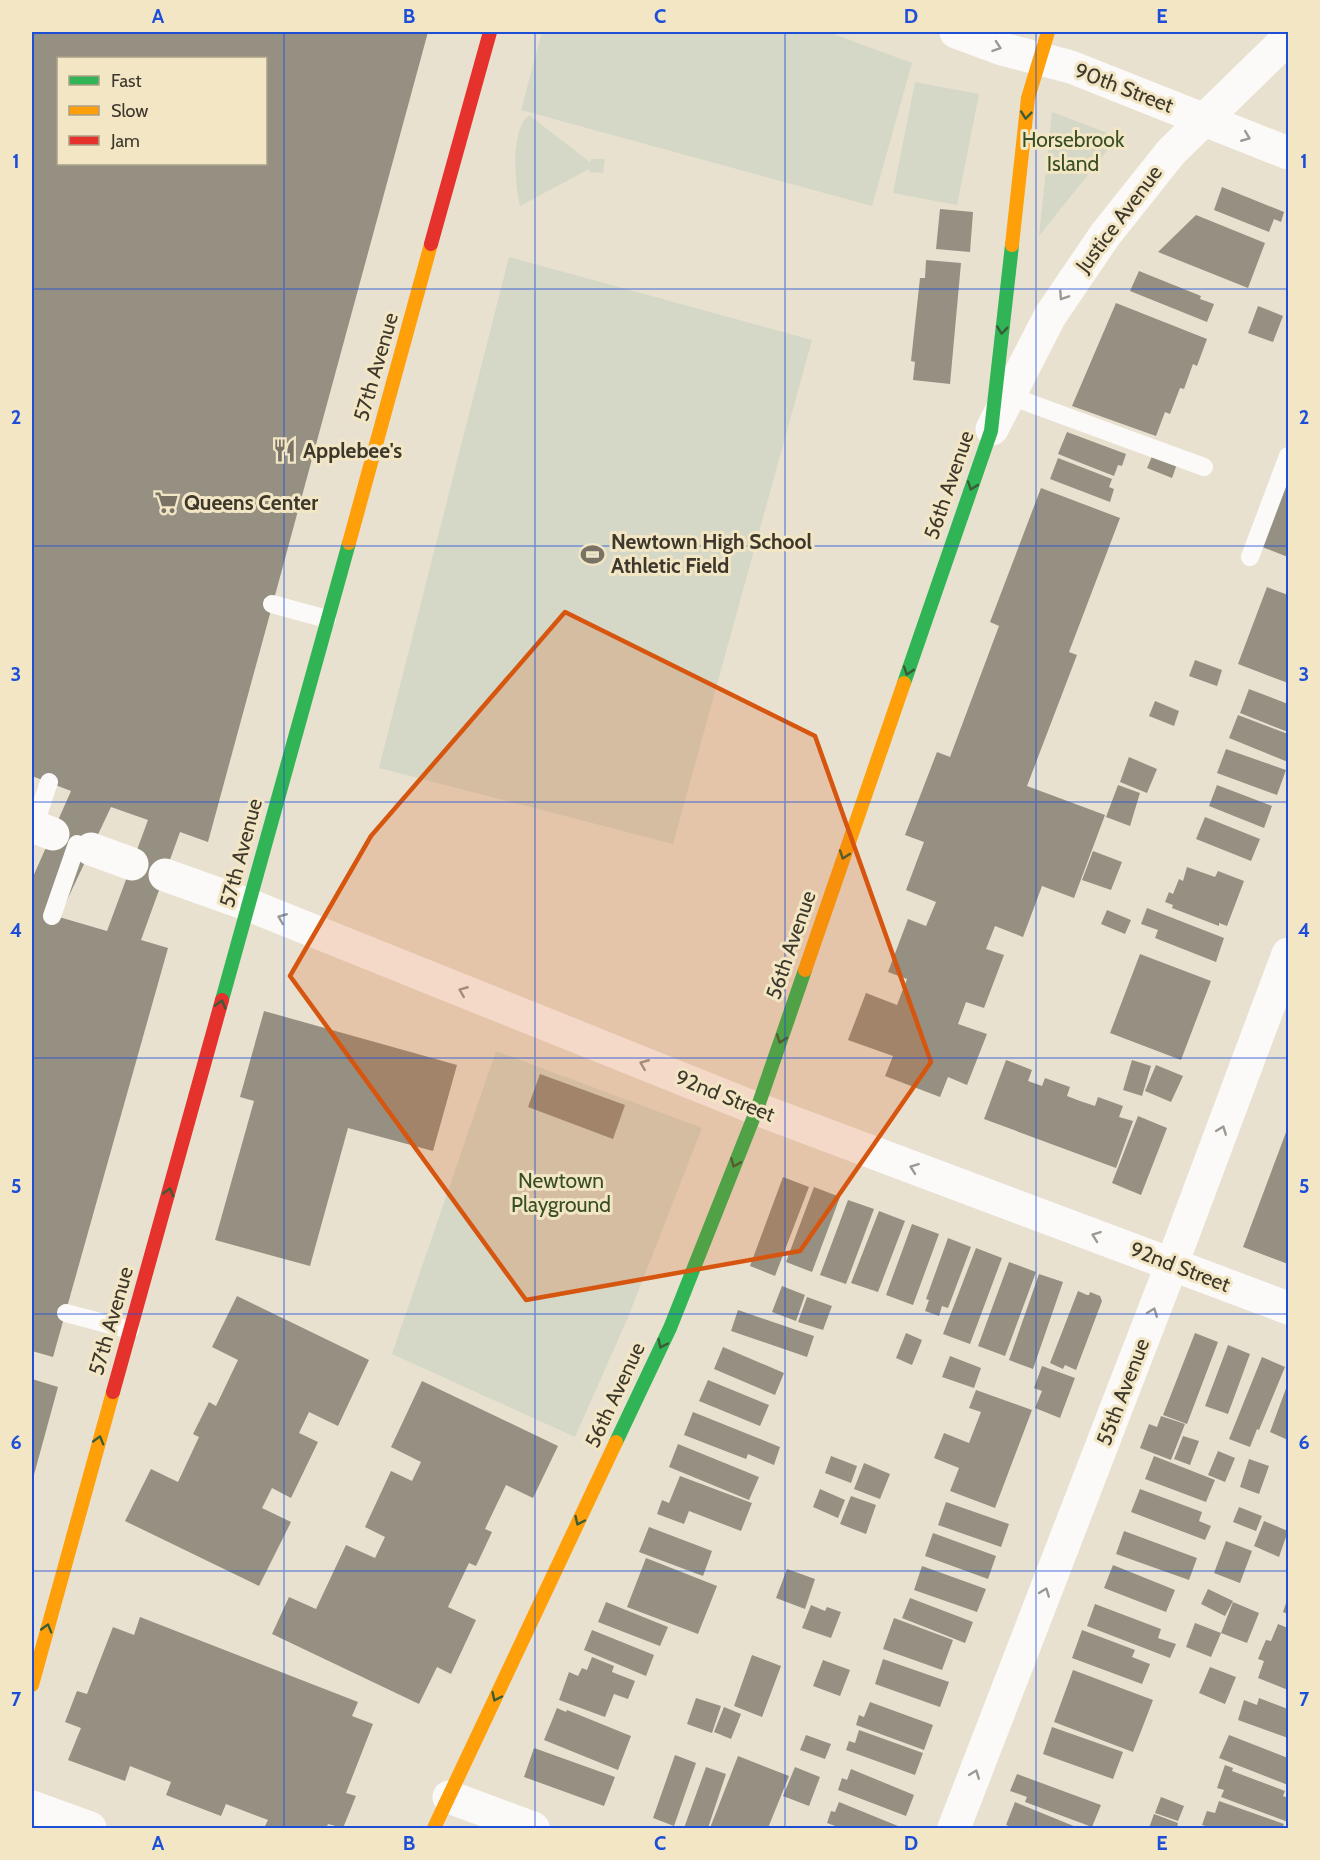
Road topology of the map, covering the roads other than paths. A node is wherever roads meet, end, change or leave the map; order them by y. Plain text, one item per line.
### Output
1 (490, 32) edge
2 (956, 32) edge
3 (1283, 37) edge
4 (1044, 45) edge
5 (1204, 119) junction
6 (1288, 153) edge
7 (1010, 396) junction
8 (991, 431) junction
9 (1288, 456) edge
10 (1204, 467) dead end
11 (1250, 557) dead end
12 (272, 604) dead end
13 (327, 619) junction
14 (49, 782) dead end
15 (57, 836) edge
16 (132, 864) dead end
17 (165, 875) dead end
18 (249, 905) junction
19 (52, 916) dead end
20 (1288, 954) edge
21 (757, 1109) junction
22 (1172, 1264) junction
23 (1288, 1308) edge
24 (66, 1313) dead end
25 (130, 1330) junction
26 (32, 1685) edge
27 (449, 1797) junction
28 (32, 1807) edge
29 (90, 1828) edge
30 (434, 1828) edge
31 (533, 1828) edge
32 (954, 1828) edge

1 - 13 street, 57th Avenue
2 -> 4 street, 90th Street
3 - 5 street, Justice Avenue
4 - 5 street, 90th Street
4 -> 8 street, 56th Avenue
5 -> 6 street, 90th Street
5 -> 7 street, Justice Avenue
7 - 8 street, Justice Avenue
7 - 10 lane
8 -> 21 street, 56th Avenue
9 - 11 lane
12 - 13 lane
13 - 18 street, 57th Avenue
14 - 15 lane
15 - 16 street
15 - 19 lane
17 - 18 street, 92nd Street
21 -> 18 street, 92nd Street
25 -> 18 street, 57th Avenue
22 -> 20 street, 55th Avenue
22 -> 21 street, 92nd Street
21 -> 27 street, 56th Avenue
22 - 23 street, 92nd Street
32 -> 22 street, 55th Avenue
24 - 25 lane
26 -> 25 street, 57th Avenue
27 - 30 street, 56th Avenue
27 - 31 street
28 - 29 street

